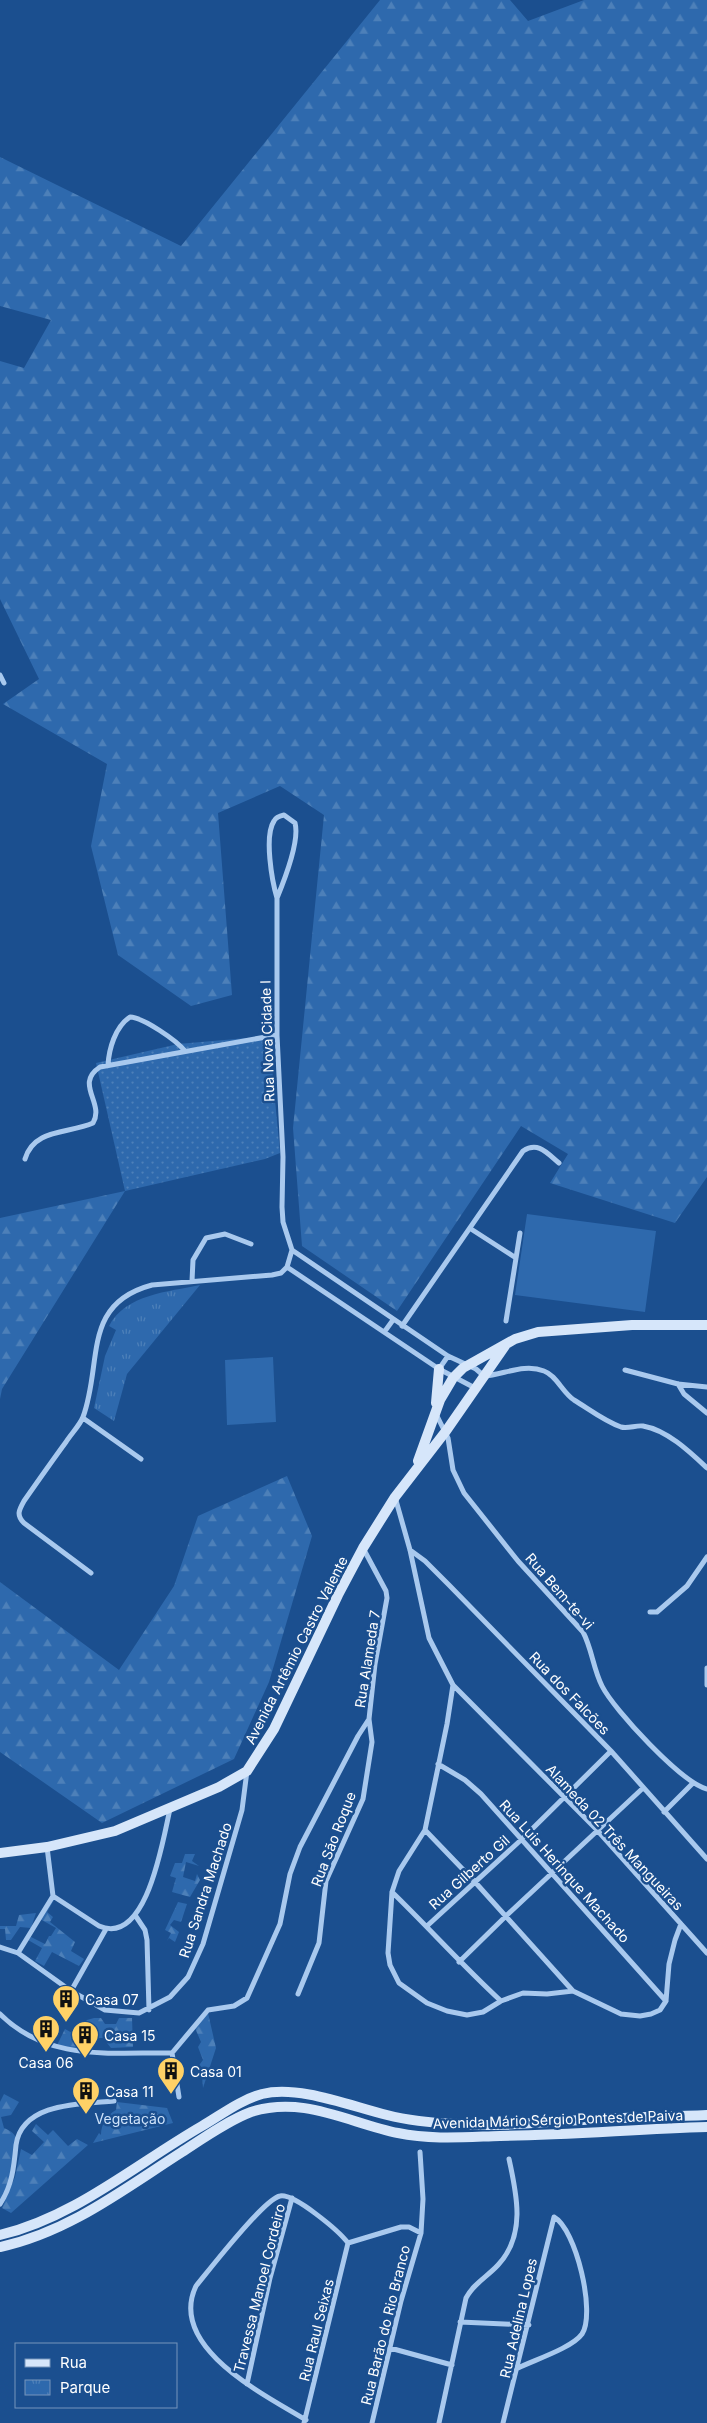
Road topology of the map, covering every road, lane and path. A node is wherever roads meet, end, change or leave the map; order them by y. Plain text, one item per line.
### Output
1 (0, 676) edge
2 (4, 683) dead end
3 (277, 898) junction
4 (277, 1035) junction
5 (185, 1051) junction
6 (108, 1065) junction
7 (25, 1159) dead end
8 (559, 1163) dead end
9 (471, 1229) junction
10 (520, 1233) dead end
11 (251, 1244) dead end
12 (292, 1250) junction
13 (516, 1258) junction
14 (287, 1267) junction
15 (192, 1281) junction
16 (393, 1320) junction
17 (506, 1321) dead end
18 (707, 1325) edge
19 (402, 1326) junction
20 (385, 1331) junction
21 (504, 1346) junction
22 (448, 1356) junction
23 (468, 1365) junction
24 (439, 1369) junction
25 (625, 1370) dead end
26 (484, 1376) junction
27 (453, 1378) junction
28 (678, 1384) junction
29 (707, 1387) edge
30 (475, 1388) junction
31 (435, 1413) junction
32 (707, 1413) edge
33 (83, 1418) junction
34 (446, 1431) junction
35 (141, 1459) dead end
36 (707, 1468) edge
37 (414, 1471) junction
38 (395, 1497) junction
39 (363, 1548) junction
40 (410, 1550) junction
41 (707, 1557) edge
42 (91, 1574) dead end
43 (650, 1612) dead end
44 (707, 1668) edge
45 (453, 1684) junction
46 (707, 1685) edge
47 (369, 1719) junction
48 (611, 1752) junction
49 (438, 1764) junction
50 (247, 1771) junction
51 (693, 1783) junction
52 (643, 1788) junction
53 (707, 1789) edge
54 (565, 1798) junction
55 (170, 1809) junction
56 (664, 1812) junction
57 (425, 1830) junction
58 (597, 1830) junction
59 (522, 1839) junction
60 (47, 1847) junction
61 (0, 1853) edge
62 (707, 1859) edge
63 (552, 1872) junction
64 (475, 1882) junction
65 (392, 1892) junction
66 (53, 1896) junction
67 (135, 1915) junction
68 (506, 1916) junction
69 (681, 1924) junction
70 (427, 1926) junction
71 (106, 1929) junction
72 (0, 1947) edge
73 (18, 1953) junction
74 (707, 1953) edge
75 (459, 1962) junction
76 (71, 1990) junction
77 (573, 1991) junction
78 (298, 1994) dead end
79 (501, 2001) junction
80 (666, 2001) junction
81 (149, 2010) junction
82 (0, 2014) edge
83 (172, 2053) junction
84 (180, 2097) dead end
85 (114, 2101) dead end
86 (707, 2116) edge
87 (707, 2127) edge
88 (420, 2152) dead end
89 (509, 2159) dead end
90 (292, 2198) junction
91 (0, 2204) edge
92 (421, 2233) junction
93 (0, 2234) edge
94 (348, 2243) junction
95 (0, 2247) edge
96 (460, 2322) junction
97 (529, 2324) junction
98 (390, 2348) junction
99 (452, 2365) junction
100 (518, 2368) junction
101 (247, 2384) junction
102 (305, 2421) edge
103 (372, 2423) edge
104 (439, 2423) edge
105 (503, 2423) edge

1 - 2 street
3 - 3 street, Rua Nova Cidade I
3 - 4 street, Rua Nova Cidade I
4 - 5 street
4 - 12 street, Rua Nova Cidade I
5 - 6 street
5 - 6 street
6 - 7 street
8 - 9 street
9 - 13 street
9 - 19 street
10 - 13 street
11 - 15 street
12 - 14 street
12 - 16 street
13 - 17 street
14 - 15 street
14 - 20 street
15 - 33 street
16 - 19 street
16 - 20 street
18 - 21 main road, Avenida Artêmio Castro Valente
19 - 22 street
20 - 24 street
21 - 23 main road, Avenida Artêmio Castro Valente
21 - 26 main road, Avenida Artêmio Castro Valente
22 - 23 street
22 - 24 street
23 - 26 street
23 - 27 main road, Avenida Artêmio Castro Valente
24 - 27 street
24 - 31 main road
25 - 28 street
26 - 30 main road, Avenida Artêmio Castro Valente
26 - 36 street
27 - 30 street
27 - 31 main road, Avenida Artêmio Castro Valente
28 - 29 street
28 - 32 street
30 - 34 main road, Avenida Artêmio Castro Valente
31 - 34 street, Rua Bem-te-vi
31 - 37 main road, Avenida Artêmio Castro Valente
33 - 35 street
33 - 42 street
34 - 37 main road, Avenida Artêmio Castro Valente
34 - 51 street, Rua Bem-te-vi
37 - 38 main road, Avenida Artêmio Castro Valente
38 - 39 main road, Avenida Artêmio Castro Valente
38 - 40 street, Alameda 02 Três Mangueiras
39 - 47 street, Rua Alameda 7
39 - 50 main road, Avenida Artêmio Castro Valente
40 - 45 street, Alameda 02 Três Mangueiras
40 - 48 street, Rua dos Falcões
41 - 43 street
44 - 46 street
45 - 49 street
45 - 54 street, Alameda 02 Três Mangueiras
47 - 78 street, Rua São Roque
47 - 83 street
48 - 52 street, Rua dos Falcões
48 - 54 street, Rua Gilberto Gil
49 - 57 street
49 - 59 street, Rua Luis Herinque Machado
50 - 55 main road, Avenida Artêmio Castro Valente
50 - 81 street, Rua Sandra Machado
51 - 53 street, Rua Bem-te-vi
51 - 56 street
52 - 56 street, Rua dos Falcões
52 - 58 street
54 - 58 street, Alameda 02 Três Mangueiras
54 - 59 street, Rua Gilberto Gil
55 - 60 main road, Avenida Artêmio Castro Valente
55 - 67 street
56 - 62 street, Rua dos Falcões
57 - 64 street
57 - 65 street
58 - 63 street
58 - 69 street, Alameda 02 Três Mangueiras
59 - 63 street, Rua Luis Herinque Machado
59 - 64 street, Rua Gilberto Gil
60 - 61 main road, Avenida Artêmio Castro Valente
60 - 66 street
63 - 68 street
63 - 80 street, Rua Luis Herinque Machado
64 - 68 street
64 - 70 street, Rua Gilberto Gil
65 - 70 street
65 - 79 street
66 - 71 street
66 - 73 street
67 - 71 street
67 - 81 street
68 - 75 street
68 - 77 street
69 - 74 street
69 - 80 street, Alameda 02 Três Mangueiras
70 - 75 street
71 - 76 street
72 - 73 street, Rua Sandra Machado
73 - 76 street, Rua Sandra Machado
75 - 79 street
76 - 81 street, Rua Sandra Machado
77 - 79 street
77 - 80 street
82 - 83 street
83 - 84 street
85 - 91 street
86 - 93 main road, Avenida Mário Sérgio Pontes de Paiva
87 - 95 main road, Avenida Mário Sérgio Pontes de Paiva
88 - 92 street, Rua Barão do Rio Branco
89 - 96 street
90 - 94 street
90 - 101 street, Travessa Manoel Cordeiro
90 - 101 street
92 - 94 street, Rua Barão do Rio Branco
92 - 98 street, Rua Barão do Rio Branco
94 - 102 street, Rua Raul Seixas
96 - 97 street
96 - 99 street
97 - 100 street, Rua Adelina Lopes
97 - 100 street, Rua Adelina Lopes
98 - 99 street
98 - 103 street, Rua Barão do Rio Branco
99 - 104 street
100 - 105 street, Rua Adelina Lopes
101 - 102 street

